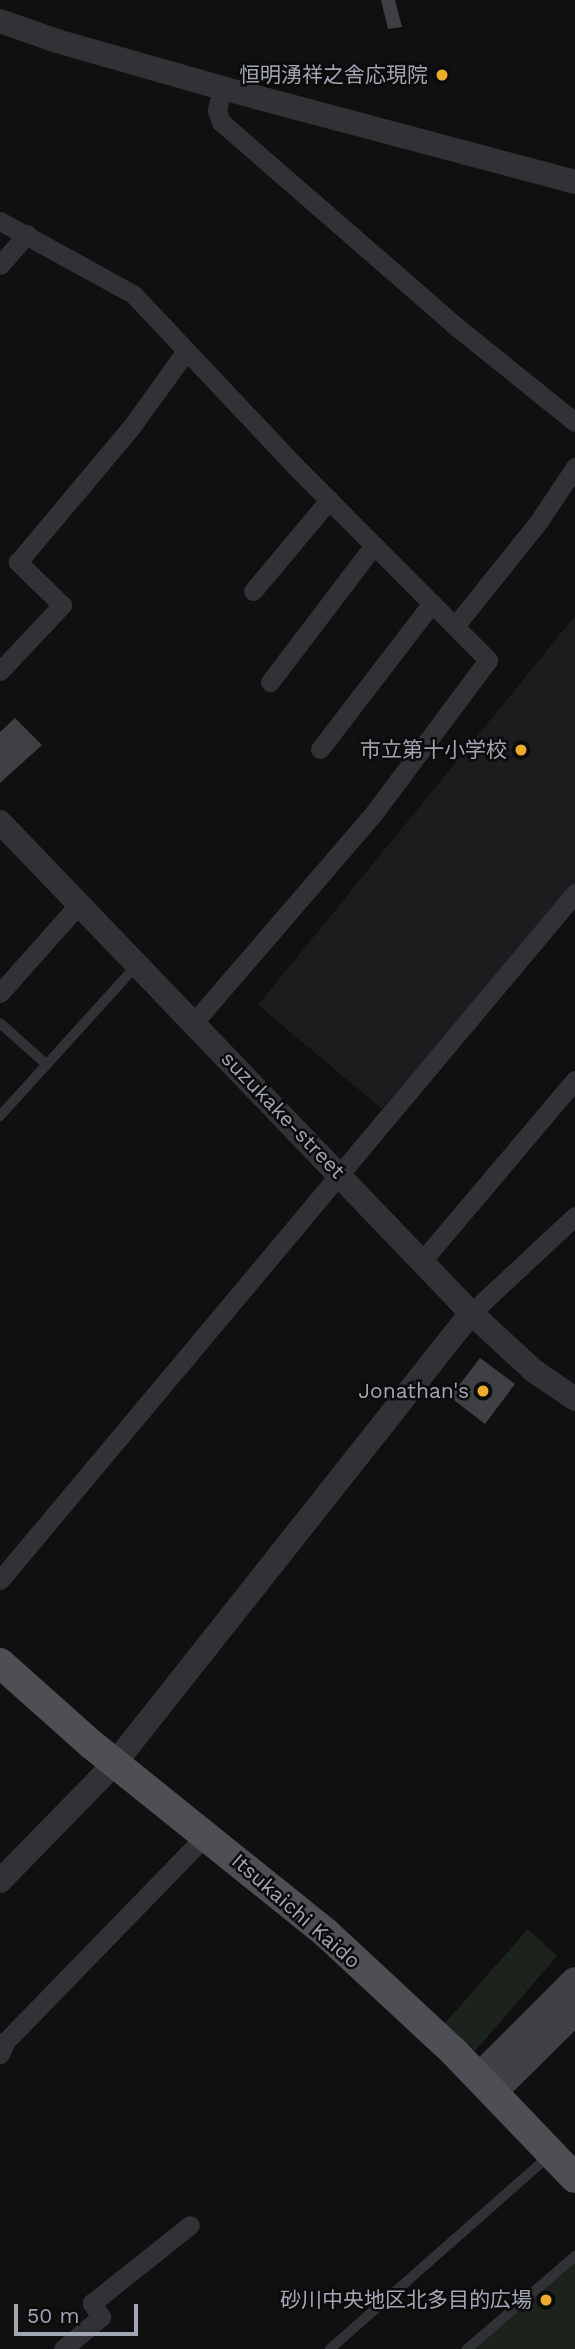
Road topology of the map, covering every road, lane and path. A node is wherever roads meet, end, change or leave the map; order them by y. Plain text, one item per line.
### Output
1 (0, 21) edge
2 (222, 88) junction
3 (575, 182) edge
4 (0, 221) edge
5 (27, 233) junction
6 (0, 265) edge
7 (186, 351) junction
8 (575, 422) edge
9 (575, 467) edge
10 (329, 500) junction
11 (374, 545) junction
12 (253, 592) dead end
13 (432, 603) junction
14 (455, 626) junction
15 (0, 671) edge
16 (270, 682) dead end
17 (320, 749) dead end
18 (0, 822) edge
19 (575, 893) edge
20 (80, 903) junction
21 (138, 963) junction
22 (0, 993) edge
23 (194, 1022) junction
24 (0, 1023) edge
25 (46, 1064) junction
26 (575, 1080) edge
27 (0, 1116) edge
28 (338, 1173) junction
29 (575, 1216) edge
30 (422, 1261) junction
31 (471, 1313) junction
32 (575, 1399) edge
33 (0, 1580) edge
34 (0, 1663) edge
35 (115, 1763) junction
36 (206, 1835) junction
37 (0, 1881) edge
38 (575, 1982) edge
39 (575, 2011) edge
40 (0, 2054) edge
41 (485, 2086) junction
42 (552, 2153) junction
43 (575, 2178) edge
44 (190, 2225) dead end
45 (575, 2256) edge
46 (63, 2349) edge
47 (330, 2349) edge
48 (467, 2349) edge

1 - 2 street
2 - 3 street
2 - 8 street
4 - 5 street
5 - 6 street
5 - 7 street
7 - 10 street
7 - 15 street
9 - 14 street
10 - 11 street
10 - 12 street
11 - 13 street
11 - 16 street
13 - 14 street
13 - 17 street
14 - 23 street
18 - 20 street, suzukake-street
19 - 28 street
20 - 21 street, suzukake-street
20 - 22 street
21 - 23 street, suzukake-street
21 - 25 lane
23 - 28 street, suzukake-street
24 - 25 lane
25 - 27 lane
26 - 30 street
28 - 30 street, suzukake-street
28 - 33 street
29 - 31 street
30 - 31 street, suzukake-street
31 - 32 street, suzukake-street
31 - 35 street
34 - 35 main road, Itsukaichi Kaido
35 - 36 main road, Itsukaichi Kaido
35 - 37 street
36 - 40 street
36 - 41 main road, Itsukaichi Kaido
38 - 41 main road
39 - 41 main road
41 - 42 main road, Itsukaichi Kaido
42 - 43 main road, Itsukaichi Kaido
42 - 47 lane
44 - 46 street
45 - 48 lane

